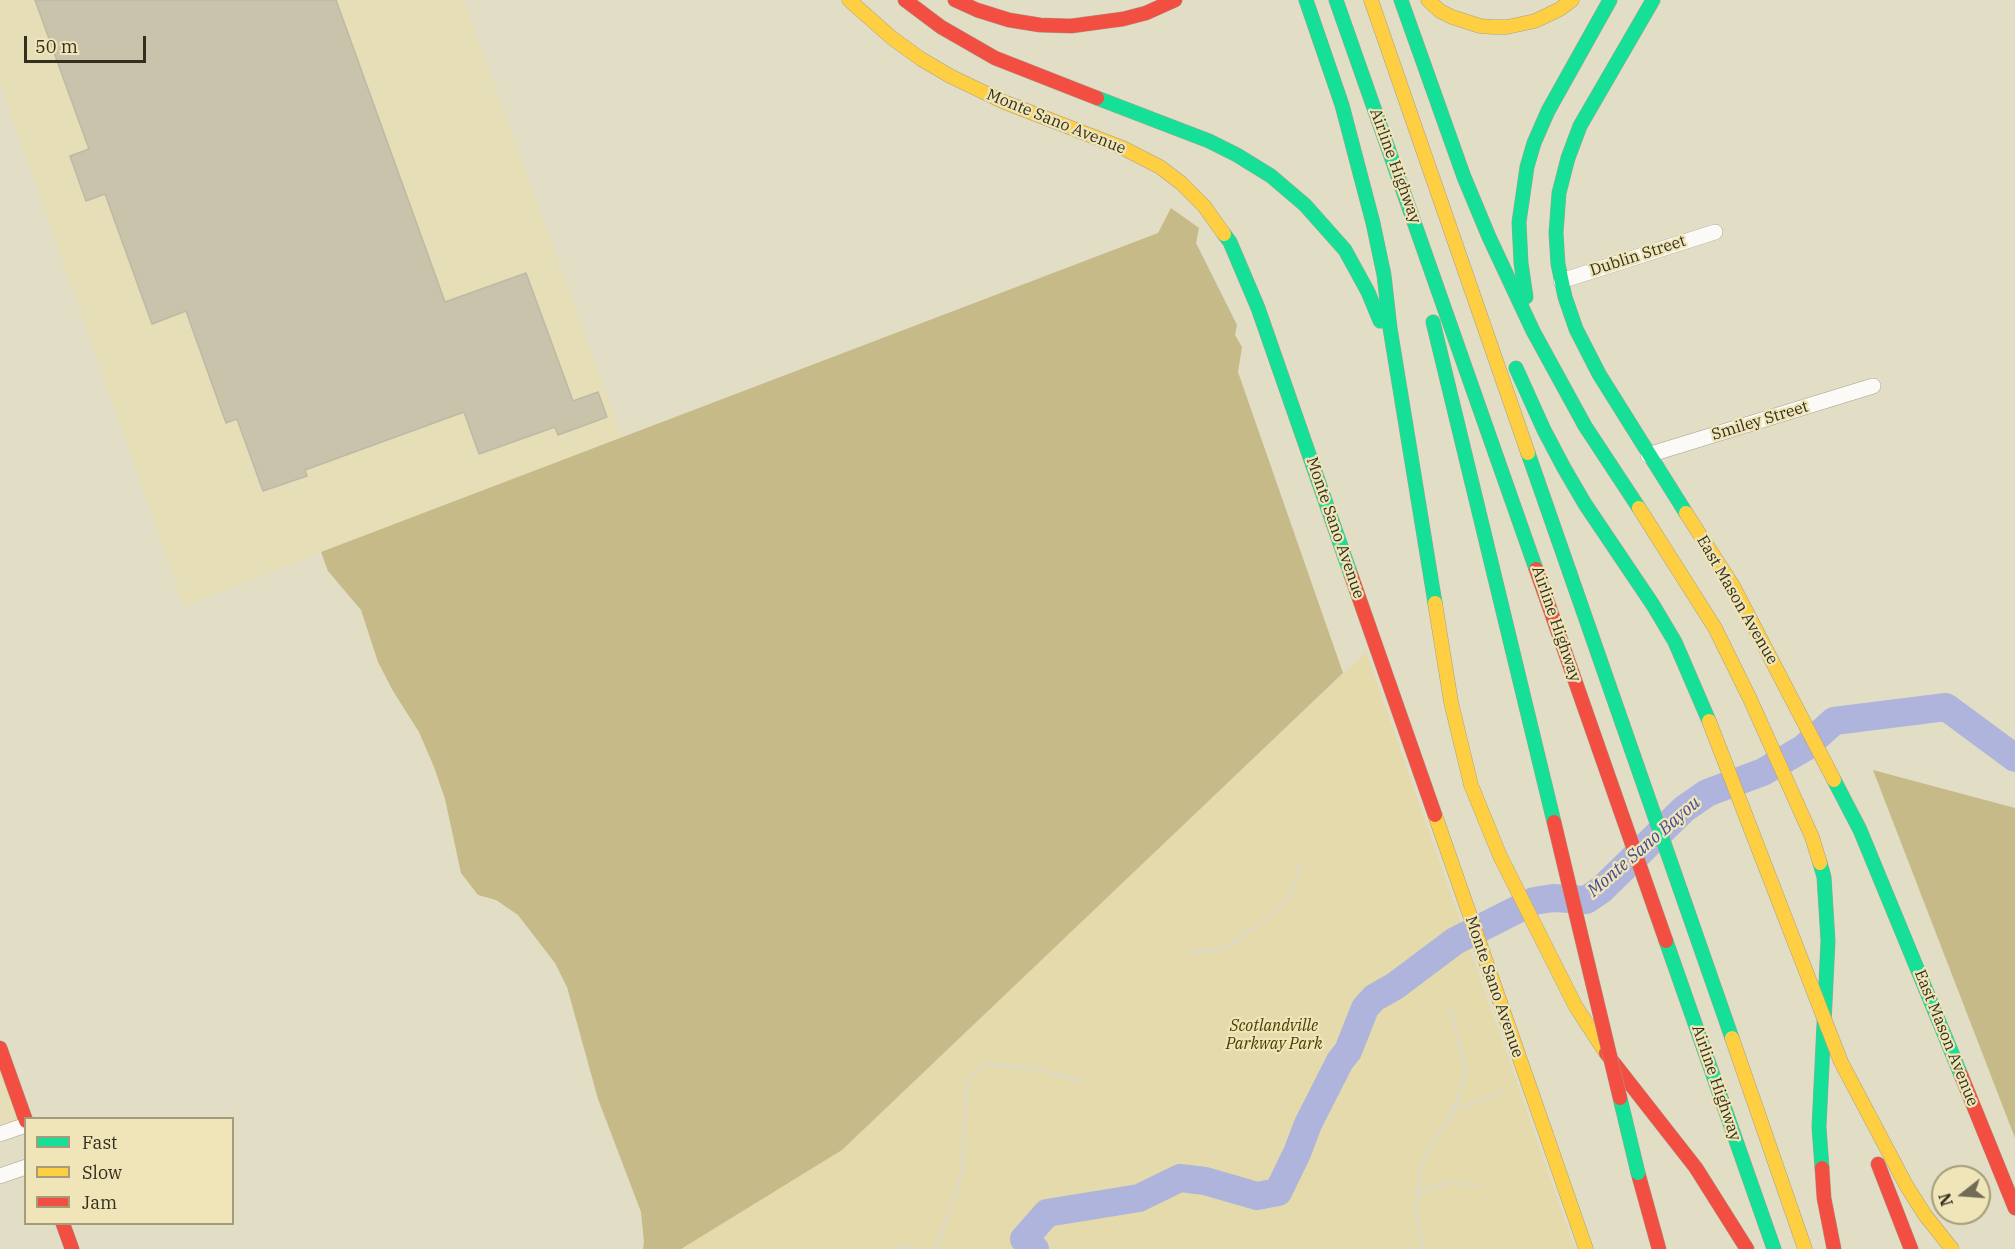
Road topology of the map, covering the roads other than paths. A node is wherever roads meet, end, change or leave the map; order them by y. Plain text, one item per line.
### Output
1 (849, 0) edge
2 (905, 0) edge
3 (954, 0) edge
4 (1175, 0) edge
5 (1306, 0) edge
6 (1336, 0) edge
7 (1371, 0) edge
8 (1401, 0) edge
9 (1428, 0) edge
10 (1572, 0) edge
11 (1610, 0) edge
12 (1653, 0) edge
13 (1445, 214) junction
14 (1715, 232) dead end
15 (1561, 281) junction
16 (1440, 291) junction
17 (1533, 331) junction
18 (1501, 333) dead end
19 (1394, 350) junction
20 (1510, 354) dead end
21 (1873, 386) dead end
22 (1648, 455) junction
23 (0, 1048) edge
24 (1841, 1062) junction
25 (25, 1117) edge
26 (24, 1126) edge
27 (0, 1134) edge
28 (24, 1168) edge
29 (1638, 1173) junction
30 (0, 1176) edge
31 (2015, 1208) edge
32 (63, 1225) edge
33 (72, 1249) edge
34 (1586, 1249) edge
35 (1648, 1249) edge
36 (1659, 1249) edge
37 (1748, 1249) edge
38 (1774, 1249) edge
39 (1805, 1249) edge
40 (1834, 1249) edge
41 (1911, 1249) edge
42 (1952, 1249) edge

1 - 34 main road, Monte Sano Avenue
2 - 19 main road
3 - 4 main road
5 - 19 main road
6 - 16 main road, Airline Highway
7 - 13 main road, Airline Highway
8 - 17 main road
9 - 10 main road
11 - 17 main road
12 - 15 main road, East Mason Avenue
13 - 18 main road
13 - 39 main road, Airline Highway
14 - 15 street, Dublin Street
15 - 22 main road, East Mason Avenue
16 - 29 main road, bridge
16 - 38 main road, Airline Highway
17 - 40 main road
19 - 37 main road
20 - 24 main road, bridge
21 - 22 street, Smiley Street
22 - 31 main road, East Mason Avenue
23 - 25 main road
24 - 41 main road
24 - 42 main road
26 - 27 street
28 - 30 street
29 - 35 main road
29 - 36 main road
32 - 33 main road

